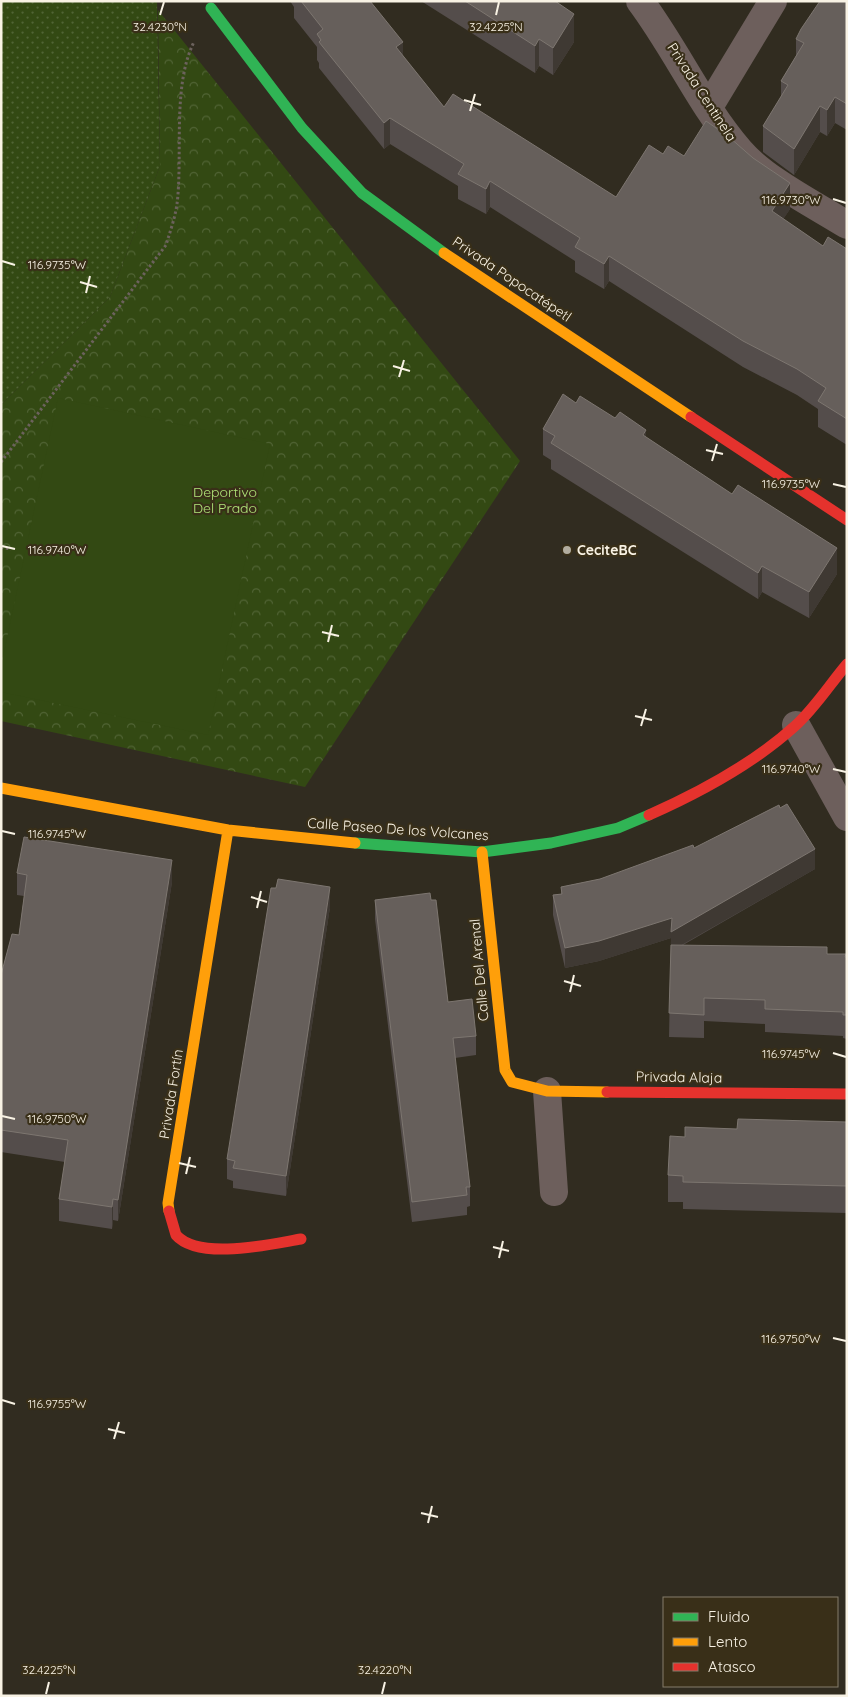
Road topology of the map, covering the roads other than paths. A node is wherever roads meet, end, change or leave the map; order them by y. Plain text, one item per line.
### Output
1 (640, 1) edge
2 (772, 1) edge
3 (211, 8) road end
4 (709, 107) junction
5 (847, 225) edge
6 (847, 520) edge
7 (847, 664) edge
8 (796, 724) junction
9 (1, 788) edge
10 (847, 816) edge
11 (228, 830) junction
12 (482, 852) junction
13 (512, 1082) joint
14 (547, 1091) junction
15 (847, 1094) edge
16 (554, 1192) dead end
17 (301, 1239) dead end

1 - 4 street, Privada Centinela
2 - 4 street
3 - 6 street, Privada Popocatépetl
4 - 5 street, Privada Centinela
7 - 8 street, Calle Paseo De los Volcanes
8 - 10 street
8 - 12 street, Calle Paseo De los Volcanes
9 - 11 street, Calle Paseo De los Volcanes
11 - 12 street, Calle Paseo De los Volcanes
11 - 17 street, Privada Fortín
12 - 13 street, Calle Del Arenal
13 - 14 street, Privada Alaja
14 - 15 street, Privada Alaja
14 - 16 street

